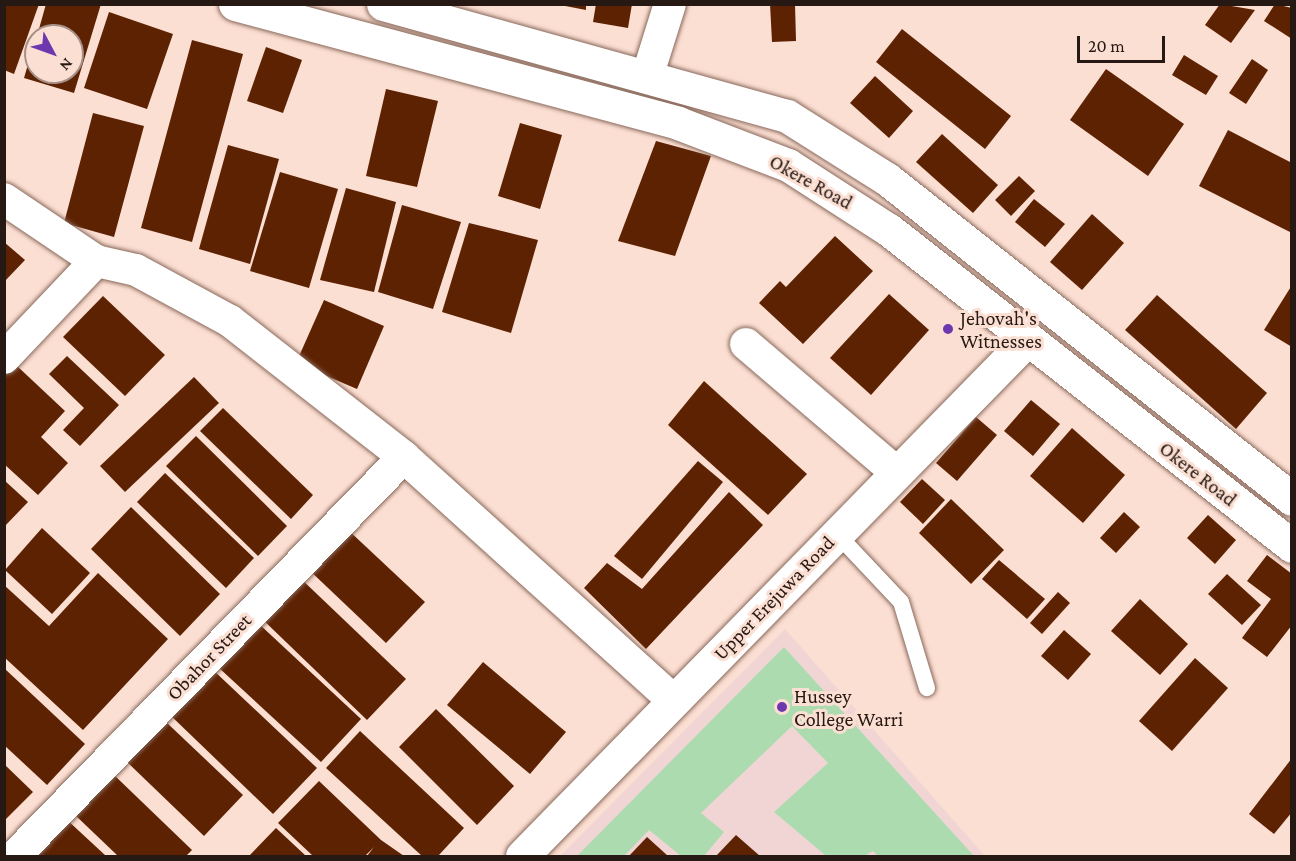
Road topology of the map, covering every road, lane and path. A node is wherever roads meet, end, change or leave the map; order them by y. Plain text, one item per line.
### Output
1 (235, 4) edge
2 (382, 4) edge
3 (670, 4) edge
4 (648, 74) junction
5 (4, 199) edge
6 (96, 261) junction
7 (1026, 341) junction
8 (746, 344) dead end
9 (4, 358) edge
10 (404, 457) junction
11 (897, 473) junction
12 (1292, 500) edge
13 (837, 534) junction
14 (1292, 546) edge
15 (927, 688) dead end
16 (674, 701) junction
17 (15, 856) edge
18 (522, 856) edge

1 - 7 main road, Okere Road
2 - 4 main road, Okere Road
3 - 4 street
4 - 12 main road, Okere Road
5 - 6 street
6 - 9 street
6 - 10 street
7 - 11 main road, Upper Erejuwa Road
7 - 14 main road, Okere Road
8 - 11 street
10 - 16 street
10 - 17 street, Obahor Street
11 - 13 main road, Upper Erejuwa Road
13 - 15 lane
13 - 16 main road, Upper Erejuwa Road
16 - 18 main road, Upper Erejuwa Road

